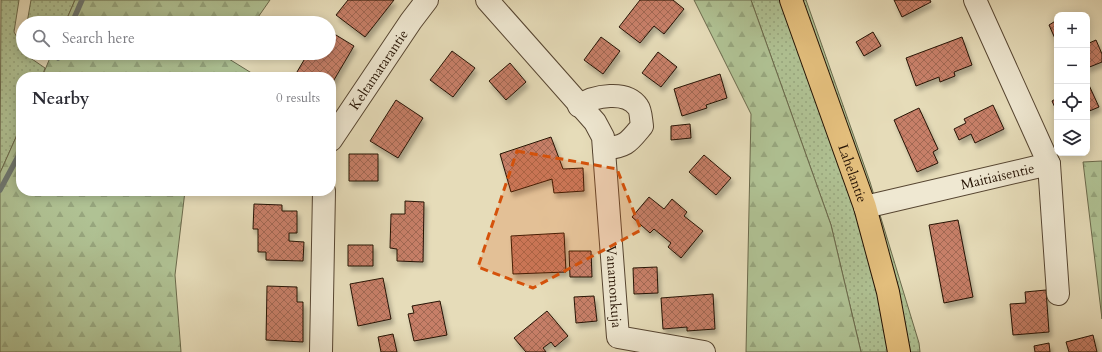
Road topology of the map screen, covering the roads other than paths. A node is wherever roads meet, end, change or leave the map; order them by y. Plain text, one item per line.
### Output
1 (427, 0) edge
2 (488, 0) edge
3 (791, 0) edge
4 (975, 0) edge
5 (580, 106) junction
6 (336, 133) edge
7 (604, 150) junction
8 (1049, 164) junction
9 (324, 196) edge
10 (865, 207) junction
11 (1058, 294) dead end
12 (321, 352) edge
13 (704, 352) edge
14 (898, 352) edge

1 - 6 street, Keltamatarantie
2 - 5 street, Vanamonkuja
3 - 10 main road, Lahelantie
4 - 8 street, Maitiaisentie
5 - 7 street, Vanamonkuja
5 - 7 street
7 - 13 street, Vanamonkuja
8 - 10 street, Maitiaisentie
8 - 11 street
9 - 12 street
10 - 14 main road, Lahelantie

